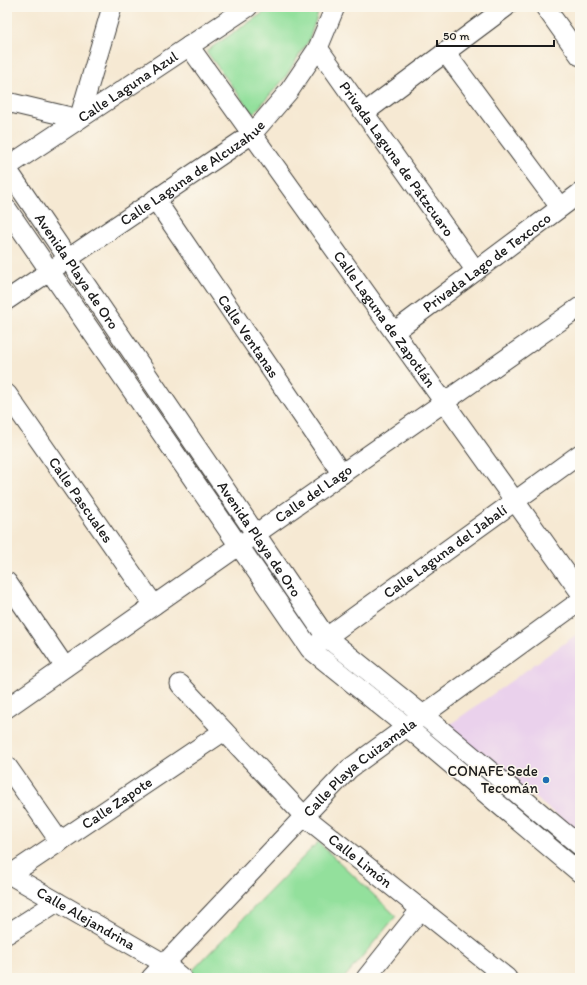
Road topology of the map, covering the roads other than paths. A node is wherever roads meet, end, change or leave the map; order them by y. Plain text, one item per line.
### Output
1 (112, 7) edge
2 (248, 7) edge
3 (335, 7) edge
4 (506, 7) edge
5 (545, 7) edge
6 (189, 46) junction
7 (318, 48) junction
8 (445, 52) junction
9 (580, 56) edge
10 (7, 102) edge
11 (364, 113) junction
12 (79, 119) junction
13 (252, 134) junction
14 (7, 168) edge
15 (580, 192) edge
16 (155, 199) junction
17 (560, 207) junction
18 (7, 209) edge
19 (68, 258) junction
20 (50, 271) junction
21 (476, 271) junction
22 (7, 300) edge
23 (580, 307) edge
24 (394, 332) junction
25 (7, 394) edge
26 (444, 402) junction
27 (580, 454) edge
28 (342, 474) junction
29 (515, 501) junction
30 (255, 534) junction
31 (238, 546) junction
32 (7, 582) edge
33 (580, 592) edge
34 (580, 601) edge
35 (154, 605) junction
36 (326, 637) junction
37 (310, 649) junction
38 (65, 667) junction
39 (180, 684) dead end
40 (7, 708) edge
41 (423, 715) junction
42 (407, 727) junction
43 (224, 732) junction
44 (7, 766) edge
45 (304, 816) junction
46 (60, 842) junction
47 (580, 846) edge
48 (580, 872) edge
49 (8, 874) edge
50 (57, 902) junction
51 (420, 909) junction
52 (7, 934) edge
53 (165, 964) junction
54 (500, 976) edge
55 (151, 978) edge
56 (182, 978) edge
57 (366, 978) edge

1 - 12 street
2 - 6 street, Calle Laguna Azul
3 - 7 street, Calle Laguna de Alcuzahue
4 - 8 street
5 - 9 street
6 - 12 street, Calle Laguna Azul
6 - 13 street, Calle Laguna de Zapotlán
7 - 11 street, Privada Laguna de Pátzcuaro
7 - 13 street, Calle Laguna de Alcuzahue
8 - 11 street
8 - 17 street
10 - 12 street
11 - 21 street, Privada Laguna de Pátzcuaro
12 - 14 street, Calle Laguna Azul
13 - 16 street, Calle Laguna de Alcuzahue
13 - 24 street, Calle Laguna de Zapotlán
14 - 19 street, Avenida Playa de Oro
15 - 17 street, Privada Lago de Texcoco
16 - 19 street, Calle Laguna de Alcuzahue
16 - 28 street, Calle Ventanas
17 - 21 street, Privada Lago de Texcoco
18 - 20 street, Avenida Playa de Oro
19 - 20 street, Calle Laguna de Alcuzahue
19 - 30 street, Avenida Playa de Oro
20 - 22 street, Calle Laguna de Alcuzahue
20 - 31 street, Avenida Playa de Oro
21 - 24 street, Privada Lago de Texcoco
23 - 26 street, Calle del Lago
24 - 26 street, Calle Laguna de Zapotlán
25 - 35 street, Calle Pascuales
26 - 28 street, Calle del Lago
26 - 29 street, Calle Laguna de Zapotlán
27 - 29 street, Calle Laguna del Jabalí
28 - 30 street, Calle del Lago
29 - 33 street, Calle Laguna de Zapotlán
29 - 36 street, Calle Laguna del Jabalí
30 - 31 street, Calle del Lago
30 - 36 street, Avenida Playa de Oro
31 - 35 street, Calle del Lago
31 - 37 street, Avenida Playa de Oro
32 - 38 street
34 - 41 street, Calle Playa Cuizamala
35 - 38 street, Calle del Lago
36 - 37 street, Calle Laguna del Jabalí
36 - 41 street, Avenida Playa de Oro
37 - 42 street, Avenida Playa de Oro
38 - 40 street, Calle del Lago
39 - 43 street, Calle Limón
41 - 42 street, Calle Playa Cuizamala
41 - 47 street, Avenida Playa de Oro
42 - 45 street, Calle Playa Cuizamala
42 - 48 street, Avenida Playa de Oro
43 - 45 street, Calle Limón
43 - 46 street, Calle Zapote
44 - 46 street
45 - 51 street, Calle Limón
45 - 53 street, Calle Playa Cuizamala
46 - 49 street, Calle Zapote
49 - 50 street, Calle Alejandrina
50 - 52 street
50 - 53 street, Calle Alejandrina
51 - 54 street, Calle Limón
51 - 57 street
53 - 55 street, Calle Playa Cuizamala
53 - 56 street, Calle Alejandrina

